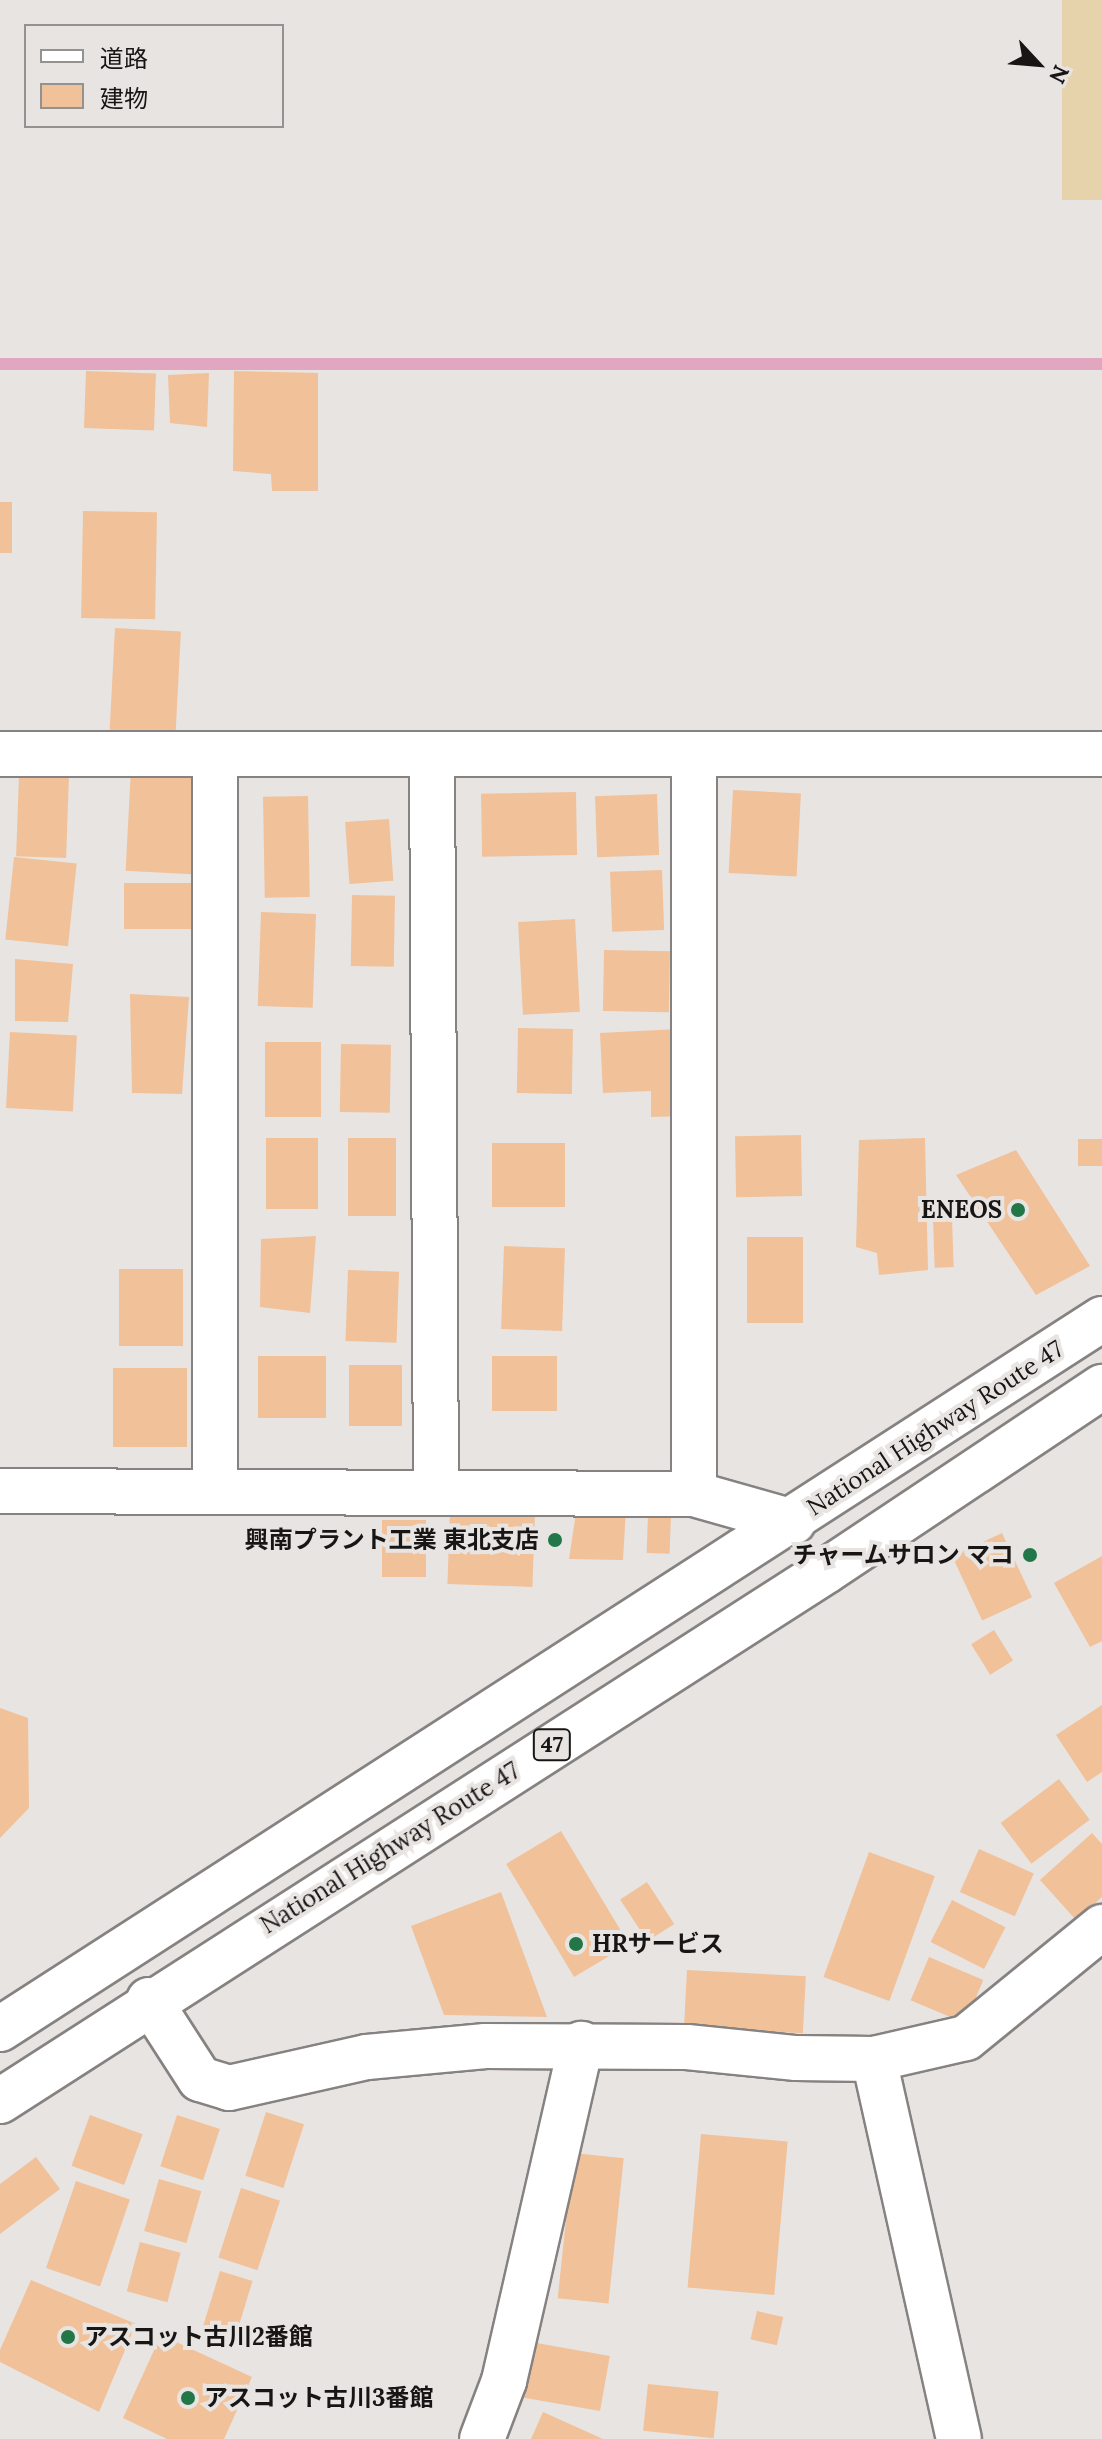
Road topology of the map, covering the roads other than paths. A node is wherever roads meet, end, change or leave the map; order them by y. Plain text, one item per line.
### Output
1 (0, 754) edge
2 (215, 754) junction
3 (432, 754) junction
4 (694, 754) junction
5 (1102, 754) edge
6 (1102, 1319) edge
7 (1102, 1387) edge
8 (0, 1491) edge
9 (215, 1492) junction
10 (436, 1492) junction
11 (694, 1494) junction
12 (793, 1522) junction
13 (1102, 1927) edge
14 (149, 2000) junction
15 (0, 2029) edge
16 (581, 2044) junction
17 (874, 2059) junction
18 (0, 2101) edge
19 (482, 2439) edge
20 (959, 2439) edge

1 - 2 main road
2 - 3 main road
2 - 9 main road
3 - 4 main road
3 - 10 main road
4 - 5 main road
4 - 11 main road
6 - 12 main road, National Highway Route 47 / 47
7 - 14 main road, National Highway Route 47 / 47
8 - 9 main road
9 - 10 main road
10 - 11 main road
11 - 12 main road
12 - 15 main road, National Highway Route 47 / 47
13 - 17 main road
14 - 16 main road
14 - 18 main road, National Highway Route 47 / 47
16 - 17 main road
16 - 19 main road
17 - 20 main road

